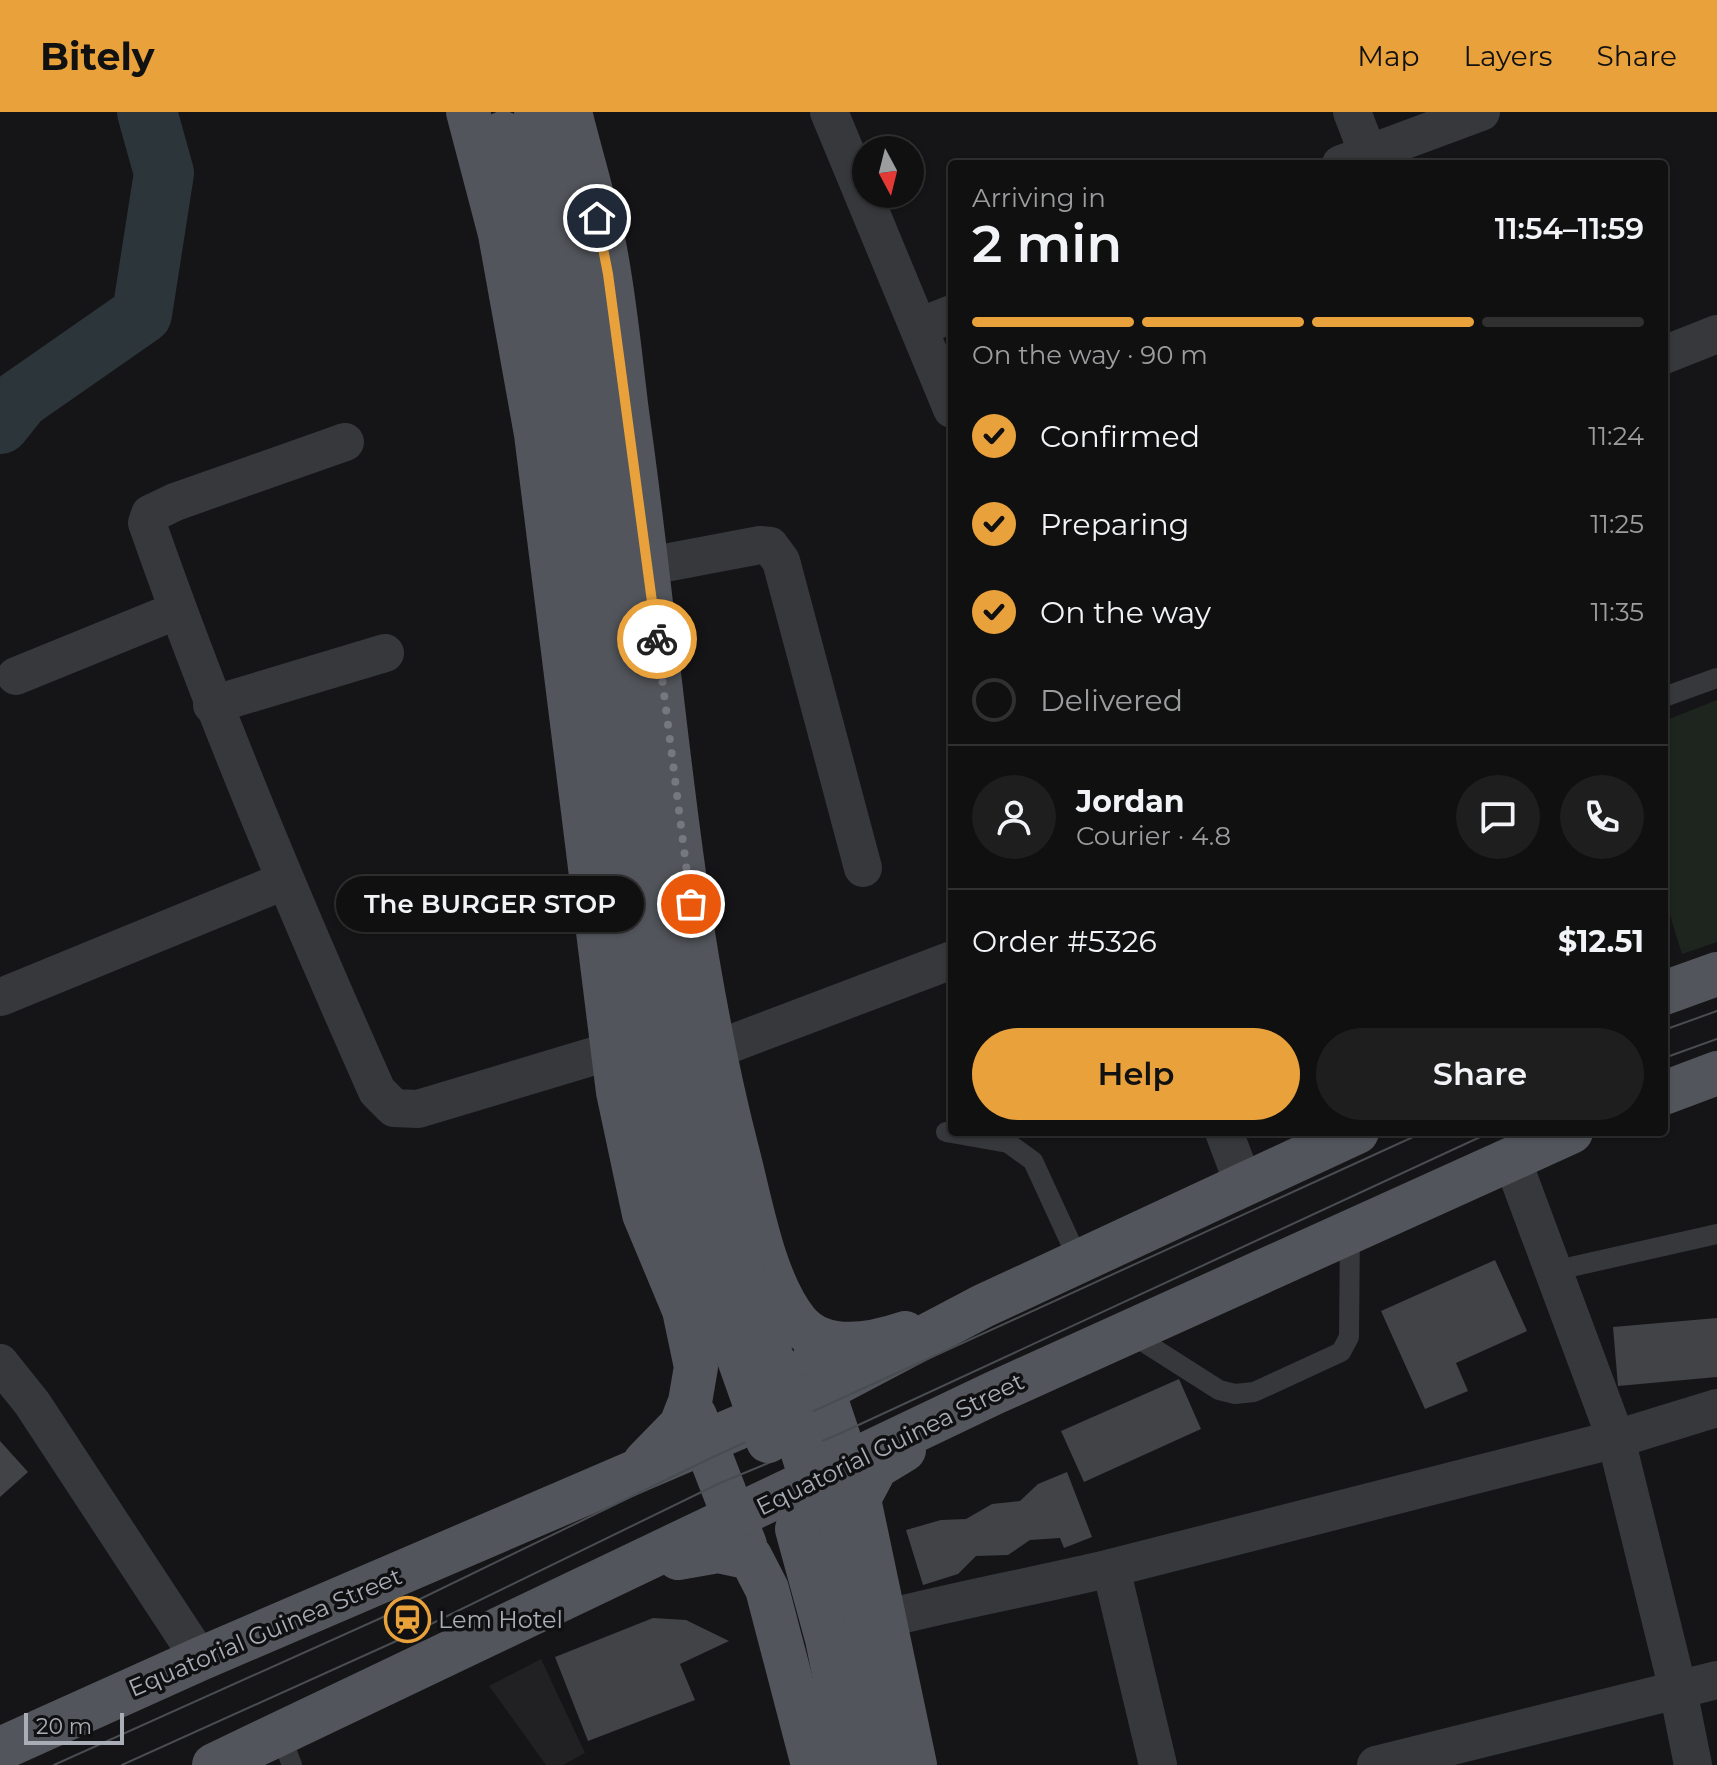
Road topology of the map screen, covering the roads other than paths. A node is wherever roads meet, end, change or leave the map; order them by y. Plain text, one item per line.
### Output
1 (468, 112) edge
2 (497, 112) edge
3 (536, 112) edge
4 (570, 112) edge
5 (829, 112) edge
6 (1352, 112) edge
7 (1481, 112) edge
8 (1360, 160) edge
9 (552, 231) junction
10 (935, 320) edge
11 (1717, 334) edge
12 (1668, 353) edge
13 (948, 388) edge
14 (345, 442) dead end
15 (649, 566) junction
16 (178, 610) junction
17 (385, 653) dead end
18 (16, 676) dead end
19 (1717, 678) edge
20 (1668, 696) edge
21 (212, 705) junction
22 (863, 868) dead end
23 (284, 881) junction
24 (948, 962) edge
25 (1717, 974) edge
26 (1668, 982) edge
27 (1, 997) edge
28 (614, 1050) junction
29 (712, 1051) junction
30 (1717, 1073) edge
31 (1668, 1091) edge
32 (969, 1136) edge
33 (1226, 1136) edge
34 (1348, 1136) edge
35 (1561, 1136) edge
36 (1511, 1157) junction
37 (1244, 1185) junction
38 (1350, 1230) junction
39 (1717, 1234) edge
40 (1079, 1261) junction
41 (1553, 1271) junction
42 (983, 1306) junction
43 (798, 1324) junction
44 (1128, 1332) junction
45 (0, 1363) edge
46 (824, 1390) junction
47 (1717, 1408) edge
48 (697, 1422) junction
49 (1616, 1439) junction
50 (854, 1482) junction
51 (742, 1538) junction
52 (1111, 1568) junction
53 (884, 1619) junction
54 (200, 1659) junction
55 (1717, 1680) edge
56 (1678, 1690) junction
57 (0, 1749) edge
58 (286, 1750) edge
59 (214, 1765) edge
60 (813, 1765) edge
61 (853, 1765) edge
62 (884, 1765) edge
63 (915, 1765) edge
64 (1158, 1765) edge
65 (1376, 1765) edge
66 (1693, 1765) edge

1 - 28 main road
2 - 9 main road
3 - 9 main road
4 - 15 main road
5 - 10 street
6 - 8 street
7 - 8 street
9 - 61 main road, bridge
9 - 62 main road, bridge
10 - 13 street
11 - 12 street
14 - 16 street
15 - 22 street
15 - 29 main road
16 - 18 street
16 - 21 street
17 - 21 street
19 - 20 lane
21 - 23 street
23 - 27 street
23 - 28 street
24 - 29 street
25 - 26 main road
28 - 48 main road
29 - 43 main road
30 - 31 main road
32 - 40 lane
33 - 37 street
34 - 37 main road
35 - 36 main road, Equatorial Guinea Street
36 - 38 main road, Equatorial Guinea Street
36 - 41 street
37 - 40 main road
38 - 44 main road, Equatorial Guinea Street
38 - 44 lane
39 - 41 lane
40 - 42 main road
41 - 49 street
42 - 43 main road
42 - 46 main road
43 - 46 main road
44 - 50 main road, Equatorial Guinea Street
45 - 54 street
46 - 48 main road
46 - 50 main road
47 - 49 street
48 - 51 main road
48 - 54 main road, Equatorial Guinea Street
49 - 52 street
49 - 56 street
50 - 51 main road, Equatorial Guinea Street
50 - 53 main road
51 - 58 main road
51 - 60 main road
52 - 53 street
52 - 64 street
53 - 63 main road
54 - 57 main road, Equatorial Guinea Street
55 - 56 street
56 - 65 street
56 - 66 street
58 - 59 main road

